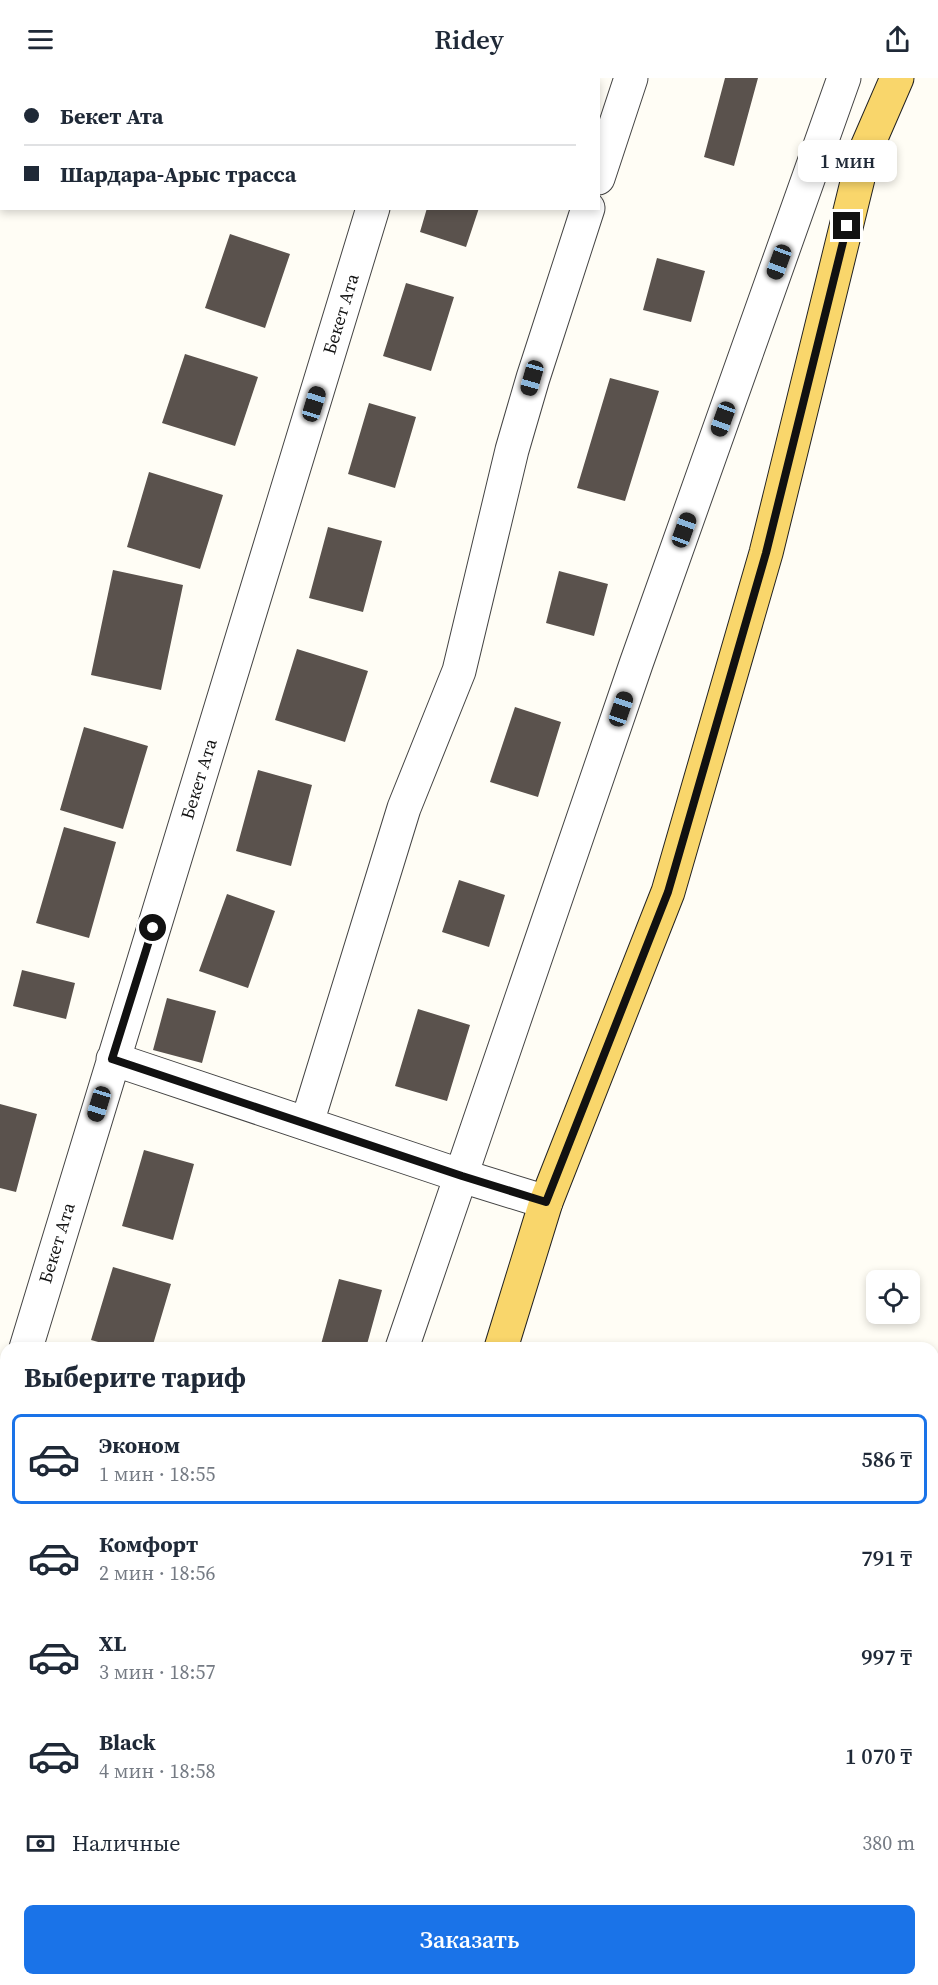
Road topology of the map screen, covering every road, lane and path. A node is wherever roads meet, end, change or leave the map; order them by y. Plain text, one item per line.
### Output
1 (632, 78) edge
2 (844, 78) edge
3 (897, 78) edge
4 (600, 172) edge
5 (372, 210) edge
6 (587, 210) edge
7 (112, 1059) junction
8 (307, 1123) junction
9 (462, 1176) junction
10 (546, 1202) junction
11 (28, 1342) edge
12 (404, 1342) edge
13 (503, 1342) edge

1 - 4 street
2 - 9 street
3 - 10 main road
5 - 7 street, Бекет Ата
6 - 8 street
7 - 8 street
7 - 11 street, Бекет Ата
8 - 9 street
9 - 10 street
9 - 12 street
10 - 13 main road

